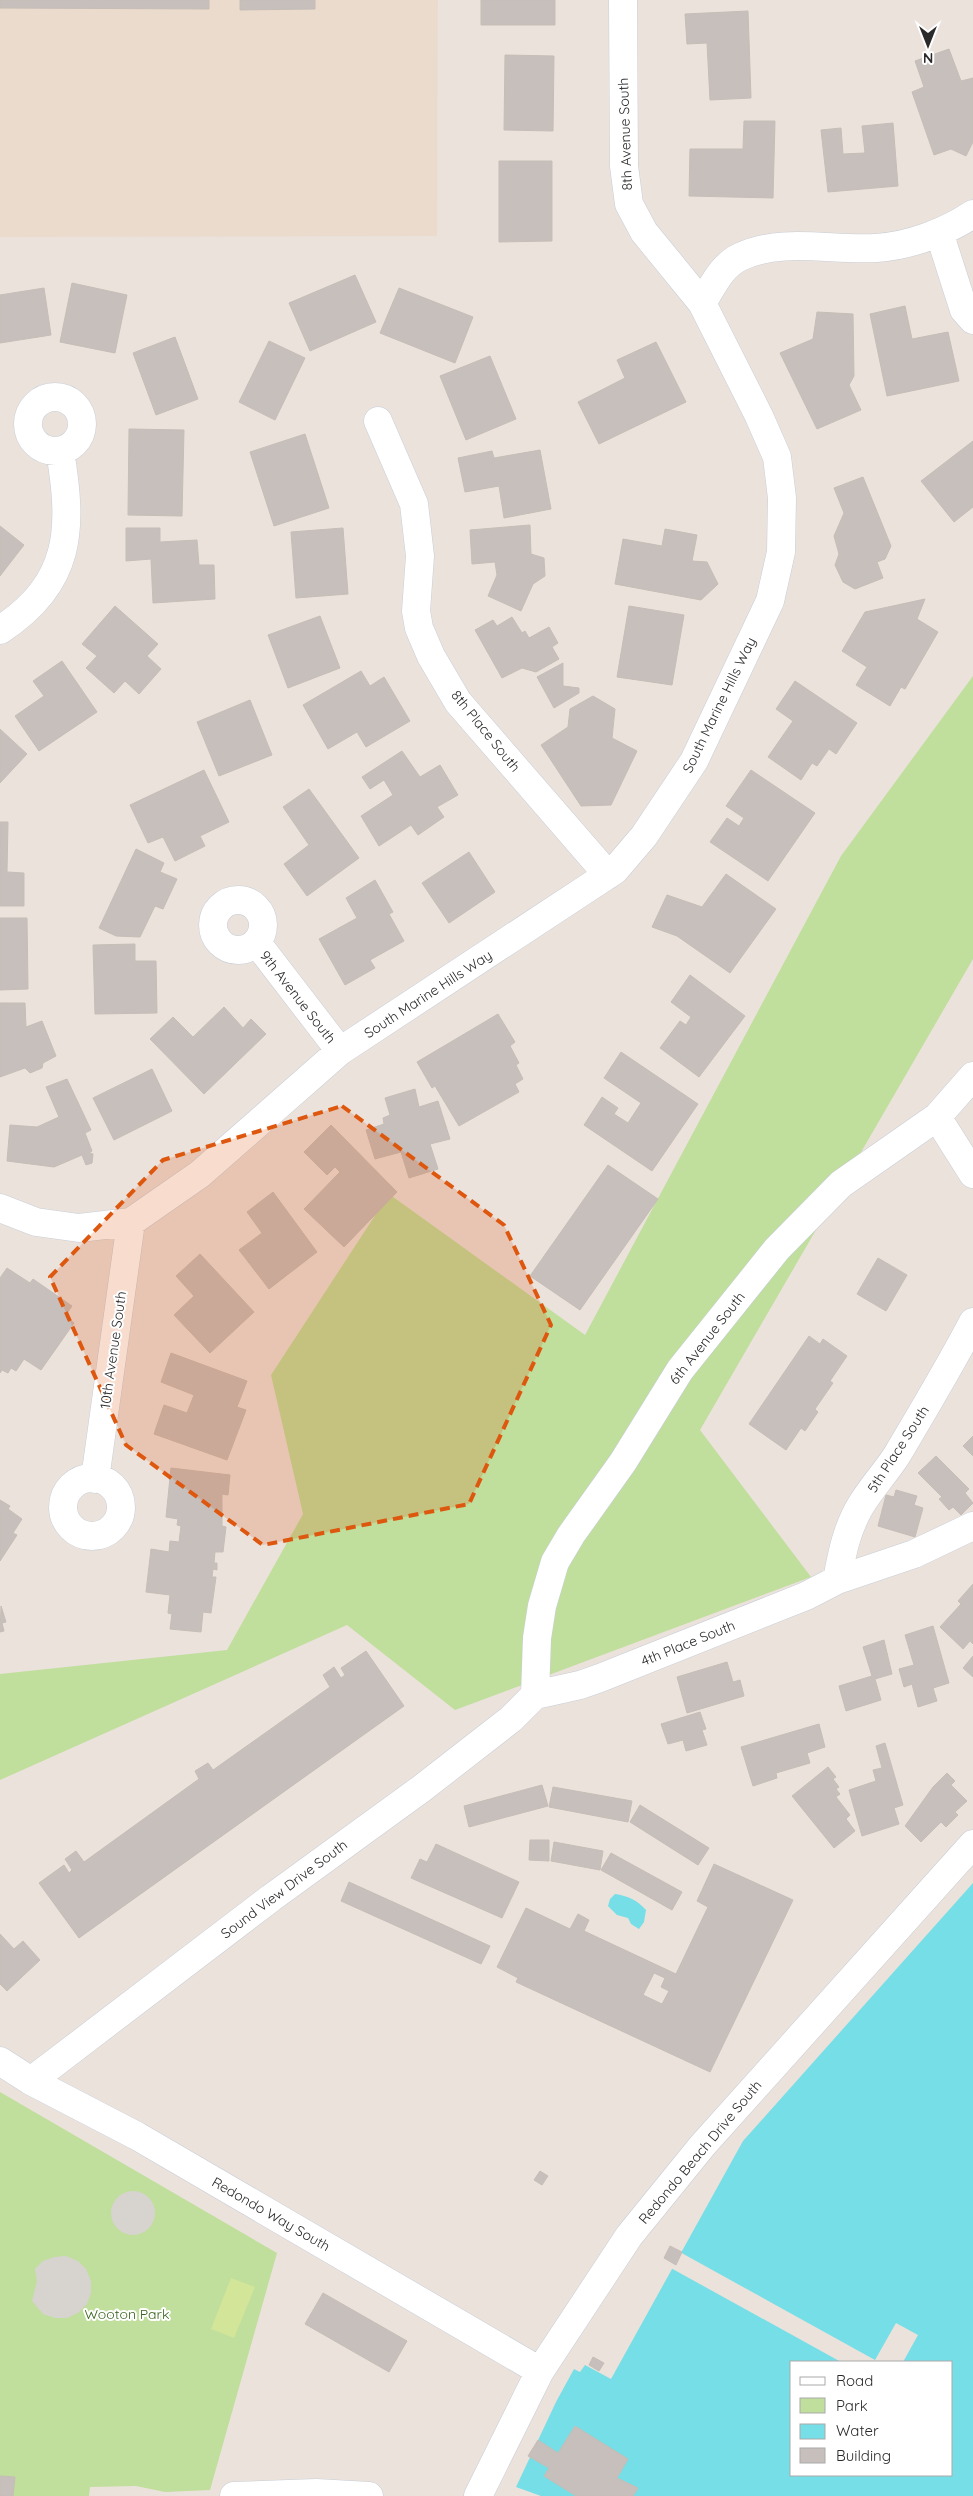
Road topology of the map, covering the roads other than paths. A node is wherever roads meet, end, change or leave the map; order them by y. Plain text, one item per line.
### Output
1 (623, 0) edge
2 (973, 214) edge
3 (939, 232) junction
4 (702, 303) junction
5 (973, 320) edge
6 (378, 421) dead end
7 (60, 451) dead end
8 (0, 630) edge
9 (608, 874) junction
10 (256, 943) dead end
11 (340, 1051) junction
12 (973, 1076) edge
13 (937, 1117) junction
14 (973, 1174) edge
15 (0, 1208) edge
16 (131, 1222) junction
17 (973, 1322) edge
18 (94, 1479) dead end
19 (973, 1526) edge
20 (837, 1580) junction
21 (535, 1695) junction
22 (973, 1844) edge
23 (0, 2061) edge
24 (31, 2081) junction
25 (540, 2371) junction
26 (262, 2495) edge
27 (234, 2496) edge
28 (369, 2496) edge
29 (478, 2496) edge

1 - 4 street, 8th Avenue South
2 - 3 street
3 - 4 street
3 - 5 street
4 - 9 street, South Marine Hills Way
6 - 9 street, 8th Place South
7 - 8 street
9 - 11 street, South Marine Hills Way
10 - 11 street, 9th Avenue South
11 - 16 street, South Marine Hills Way
12 - 13 street, 6th Avenue South
13 - 14 street
13 - 21 street, 6th Avenue South
15 - 16 street
16 - 18 street, 10th Avenue South
17 - 20 street, 5th Place South
19 - 20 street
20 - 21 street, 4th Place South
21 - 24 street, Sound View Drive South
22 - 25 street, Redondo Beach Drive South
23 - 24 street, Redondo Way South
24 - 25 street, Redondo Way South
25 - 29 street, Redondo Beach Drive South
26 - 27 street
26 - 28 street

